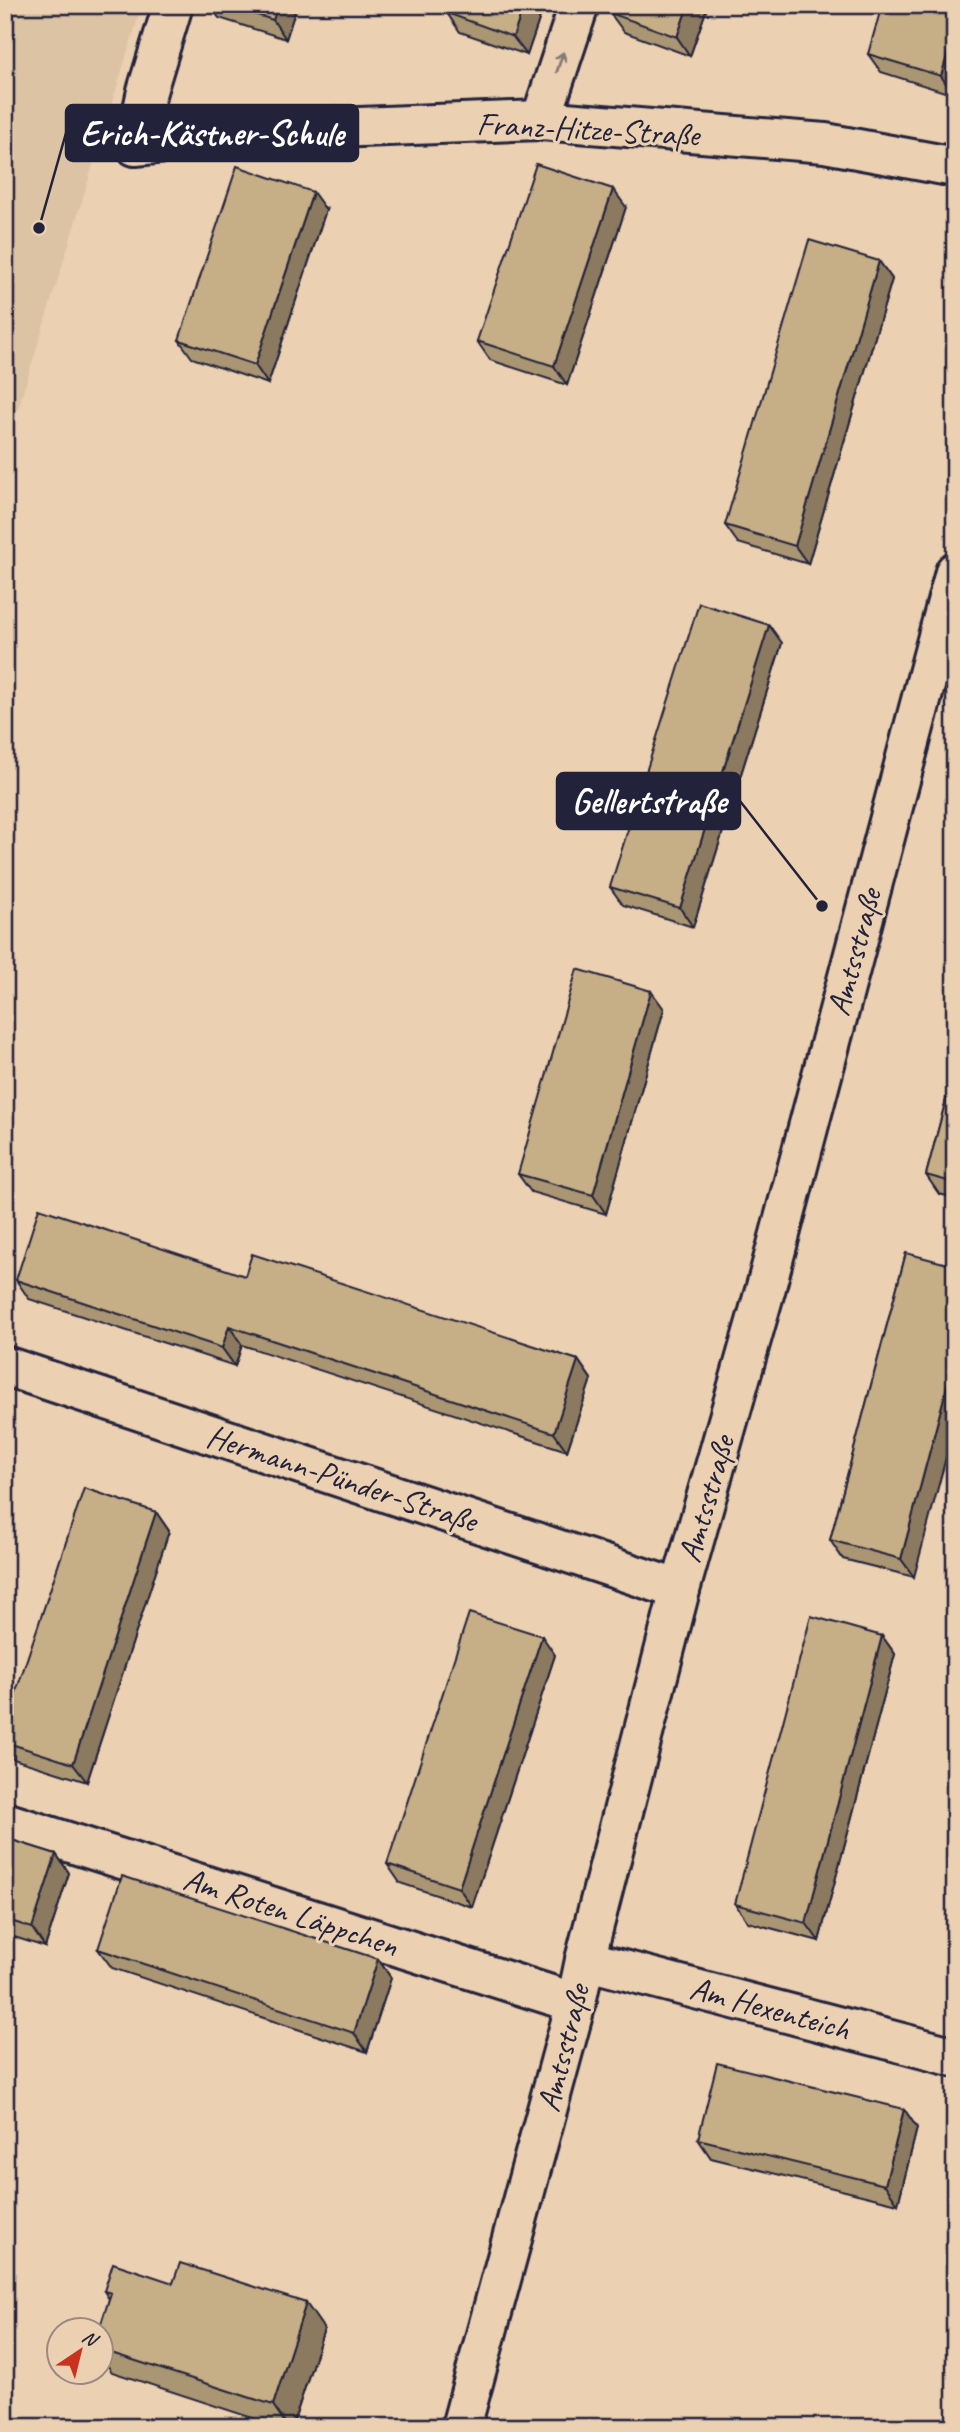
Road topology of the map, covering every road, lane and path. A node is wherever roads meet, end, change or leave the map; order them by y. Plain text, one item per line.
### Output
1 (173, 5) edge
2 (579, 5) edge
3 (541, 120) junction
4 (955, 167) edge
5 (955, 572) edge
6 (5, 1366) edge
7 (680, 1590) junction
8 (5, 1822) edge
9 (585, 1960) junction
10 (576, 2003) junction
11 (955, 2057) edge
12 (461, 2427) edge

1 - 3 street, Franz-Hitze-Straße
3 -> 2 street
3 - 4 street, Franz-Hitze-Straße
5 - 7 street, Amtsstraße
6 - 7 street, Hermann-Pünder-Straße
7 - 9 street, Amtsstraße
8 - 10 street, Am Roten Läppchen
9 - 10 street, Amtsstraße
9 - 11 street, Am Hexenteich
10 - 12 street, Amtsstraße

